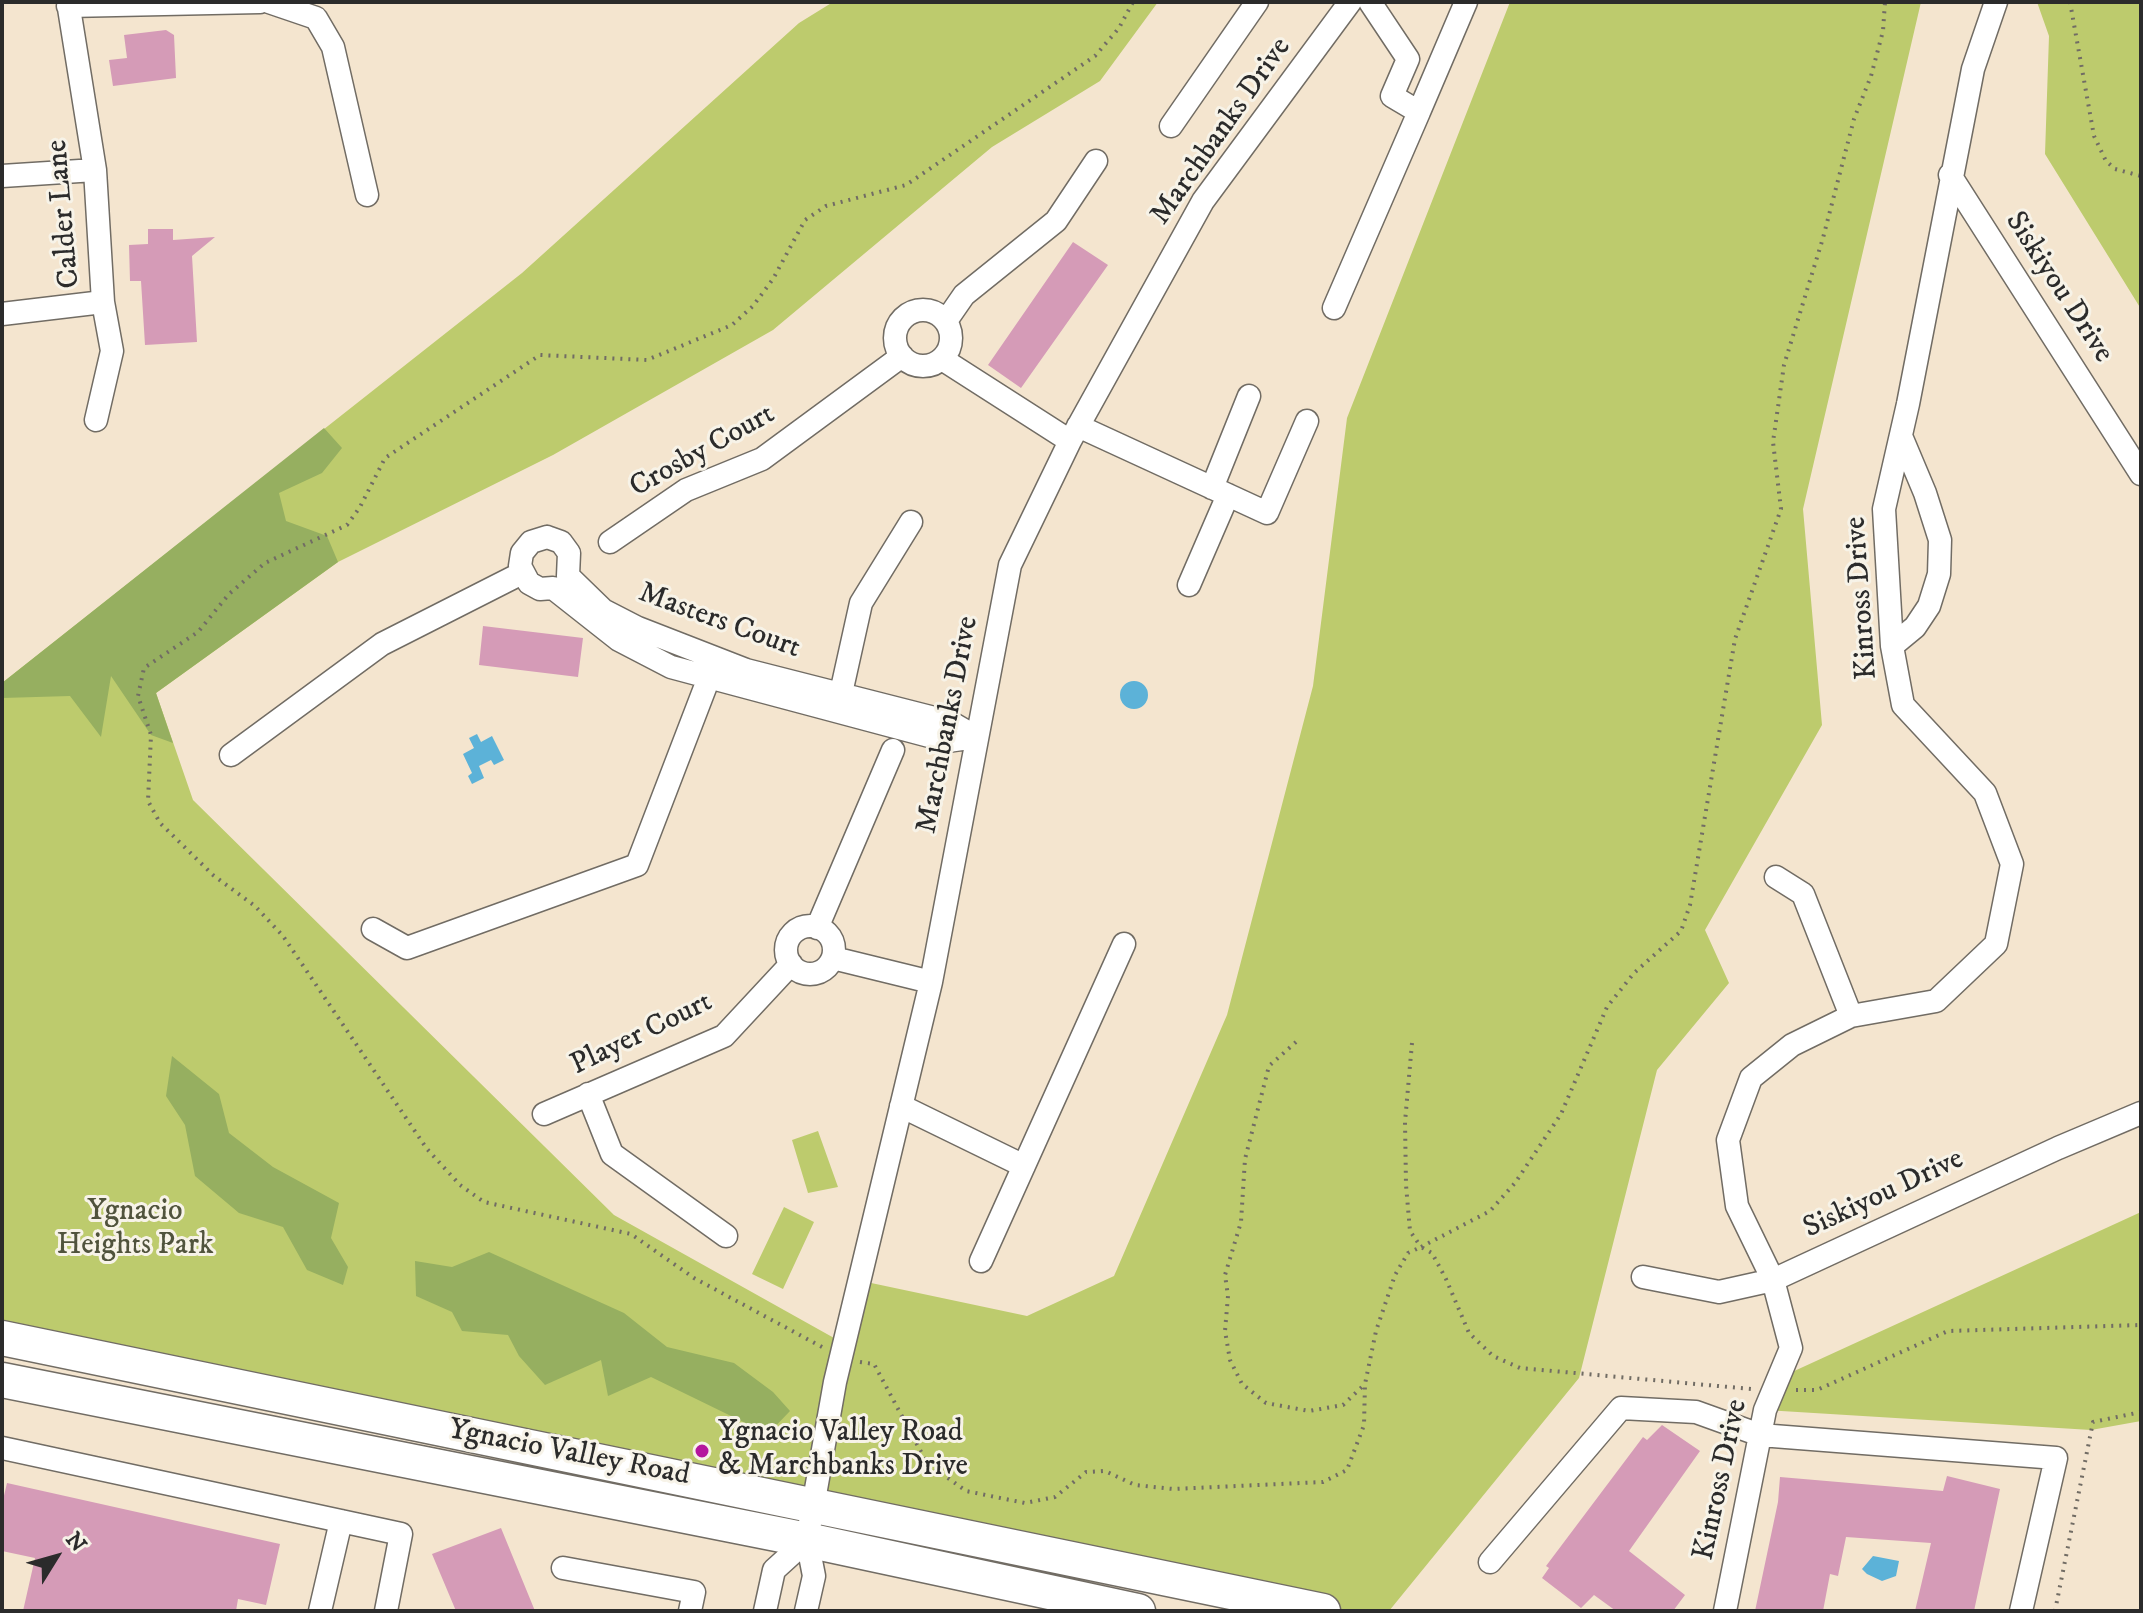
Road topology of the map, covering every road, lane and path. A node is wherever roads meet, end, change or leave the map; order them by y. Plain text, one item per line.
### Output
1 (260, 2) edge
2 (269, 2) edge
3 (1133, 2) edge
4 (1257, 2) edge
5 (1350, 2) edge
6 (1370, 2) edge
7 (1466, 2) edge
8 (1885, 2) edge
9 (1996, 2) edge
10 (2070, 2) edge
11 (68, 4) edge
12 (1419, 112) junction
13 (1171, 126) dead end
14 (1096, 161) dead end
15 (95, 170) junction
16 (1950, 175) junction
17 (2, 176) edge
18 (2141, 176) edge
19 (367, 195) dead end
20 (103, 302) junction
21 (1334, 308) dead end
22 (2, 314) edge
23 (946, 321) junction
24 (902, 356) junction
25 (942, 359) junction
26 (1249, 396) dead end
27 (96, 420) dead end
28 (1307, 421) dead end
29 (1074, 434) junction
30 (1901, 436) junction
31 (2141, 474) edge
32 (1220, 492) junction
33 (911, 522) dead end
34 (610, 542) dead end
35 (522, 573) junction
36 (1189, 585) dead end
37 (1892, 646) junction
38 (712, 669) junction
39 (836, 702) junction
40 (976, 737) junction
41 (893, 750) dead end
42 (231, 755) dead end
43 (1776, 877) dead end
44 (817, 928) junction
45 (373, 929) dead end
46 (1124, 944) dead end
47 (833, 958) junction
48 (791, 964) junction
49 (931, 982) junction
50 (1851, 1016) junction
51 (1296, 1042) dead end
52 (1412, 1043) dead end
53 (588, 1094) junction
54 (901, 1106) junction
55 (2141, 1113) edge
56 (544, 1114) dead end
57 (1024, 1166) junction
58 (726, 1236) dead end
59 (1421, 1247) junction
60 (981, 1261) dead end
61 (1643, 1277) dead end
62 (1773, 1280) junction
63 (2141, 1325) edge
64 (2, 1338) edge
65 (840, 1357) junction
66 (2, 1380) edge
67 (1365, 1384) junction
68 (1773, 1391) junction
69 (2141, 1412) edge
70 (1760, 1435) junction
71 (2, 1448) edge
72 (813, 1504) junction
73 (341, 1521) junction
74 (807, 1540) junction
75 (1490, 1562) dead end
76 (563, 1568) dead end
77 (320, 1611) edge
78 (386, 1611) edge
79 (690, 1611) edge
80 (765, 1611) edge
81 (806, 1611) edge
82 (1138, 1611) edge
83 (1323, 1611) edge
84 (1725, 1611) edge
85 (2021, 1611) edge
86 (2055, 1611) edge

1 - 11 street
2 - 19 street
3 - 65 path
4 - 13 street
5 - 29 street, Marchbanks Drive
6 - 12 street
7 - 12 street
8 - 59 path
9 - 16 street, Kinross Drive
10 - 18 path
11 - 15 street, Calder Lane
12 - 21 street
14 - 23 street
15 - 17 street
15 - 20 street, Calder Lane
16 - 30 street, Kinross Drive
16 - 31 street, Siskiyou Drive
20 - 22 street
20 - 27 street, Calder Lane
23 - 24 street
23 - 25 street
24 - 25 street
24 - 34 street, Crosby Court
25 - 29 street
26 - 32 street
28 - 32 street
29 - 32 street
29 - 40 street, Marchbanks Drive
30 - 37 street, Kinross Drive
30 - 37 street
32 - 36 street
33 - 39 street
35 - 38 street, Masters Court
35 - 38 street, Masters Court
35 - 42 street
37 - 50 street, Kinross Drive
38 - 39 street, Masters Court
38 - 45 street
39 - 40 street, Masters Court
40 - 49 street, Marchbanks Drive
41 - 44 street
43 - 50 street
44 - 47 street
44 - 48 street
46 - 57 street
47 - 48 street
47 - 49 street
48 - 53 street, Player Court
49 - 54 street, Marchbanks Drive
50 - 62 street, Kinross Drive
51 - 67 path
52 - 59 path
53 - 56 street, Player Court
53 - 58 street
54 - 57 street
54 - 65 street, Marchbanks Drive
55 - 62 street, Siskiyou Drive
57 - 60 street
59 - 67 path
59 - 68 path
61 - 62 street, Siskiyou Drive
62 - 68 street, Kinross Drive
63 - 68 path
64 - 72 highway, Ygnacio Valley Road
65 - 67 path
65 - 72 street, Marchbanks Drive
66 - 74 highway, Ygnacio Valley Road
68 - 70 street, Kinross Drive
69 - 86 path
70 - 75 street
70 - 84 street, Kinross Drive
70 - 85 street
71 - 73 street
72 - 74 street, Marchbanks Drive
72 - 83 highway, Ygnacio Valley Road
73 - 77 street
73 - 78 street
74 - 80 street
74 - 81 street, Marchbanks Drive
74 - 82 highway, Ygnacio Valley Road
76 - 79 street

